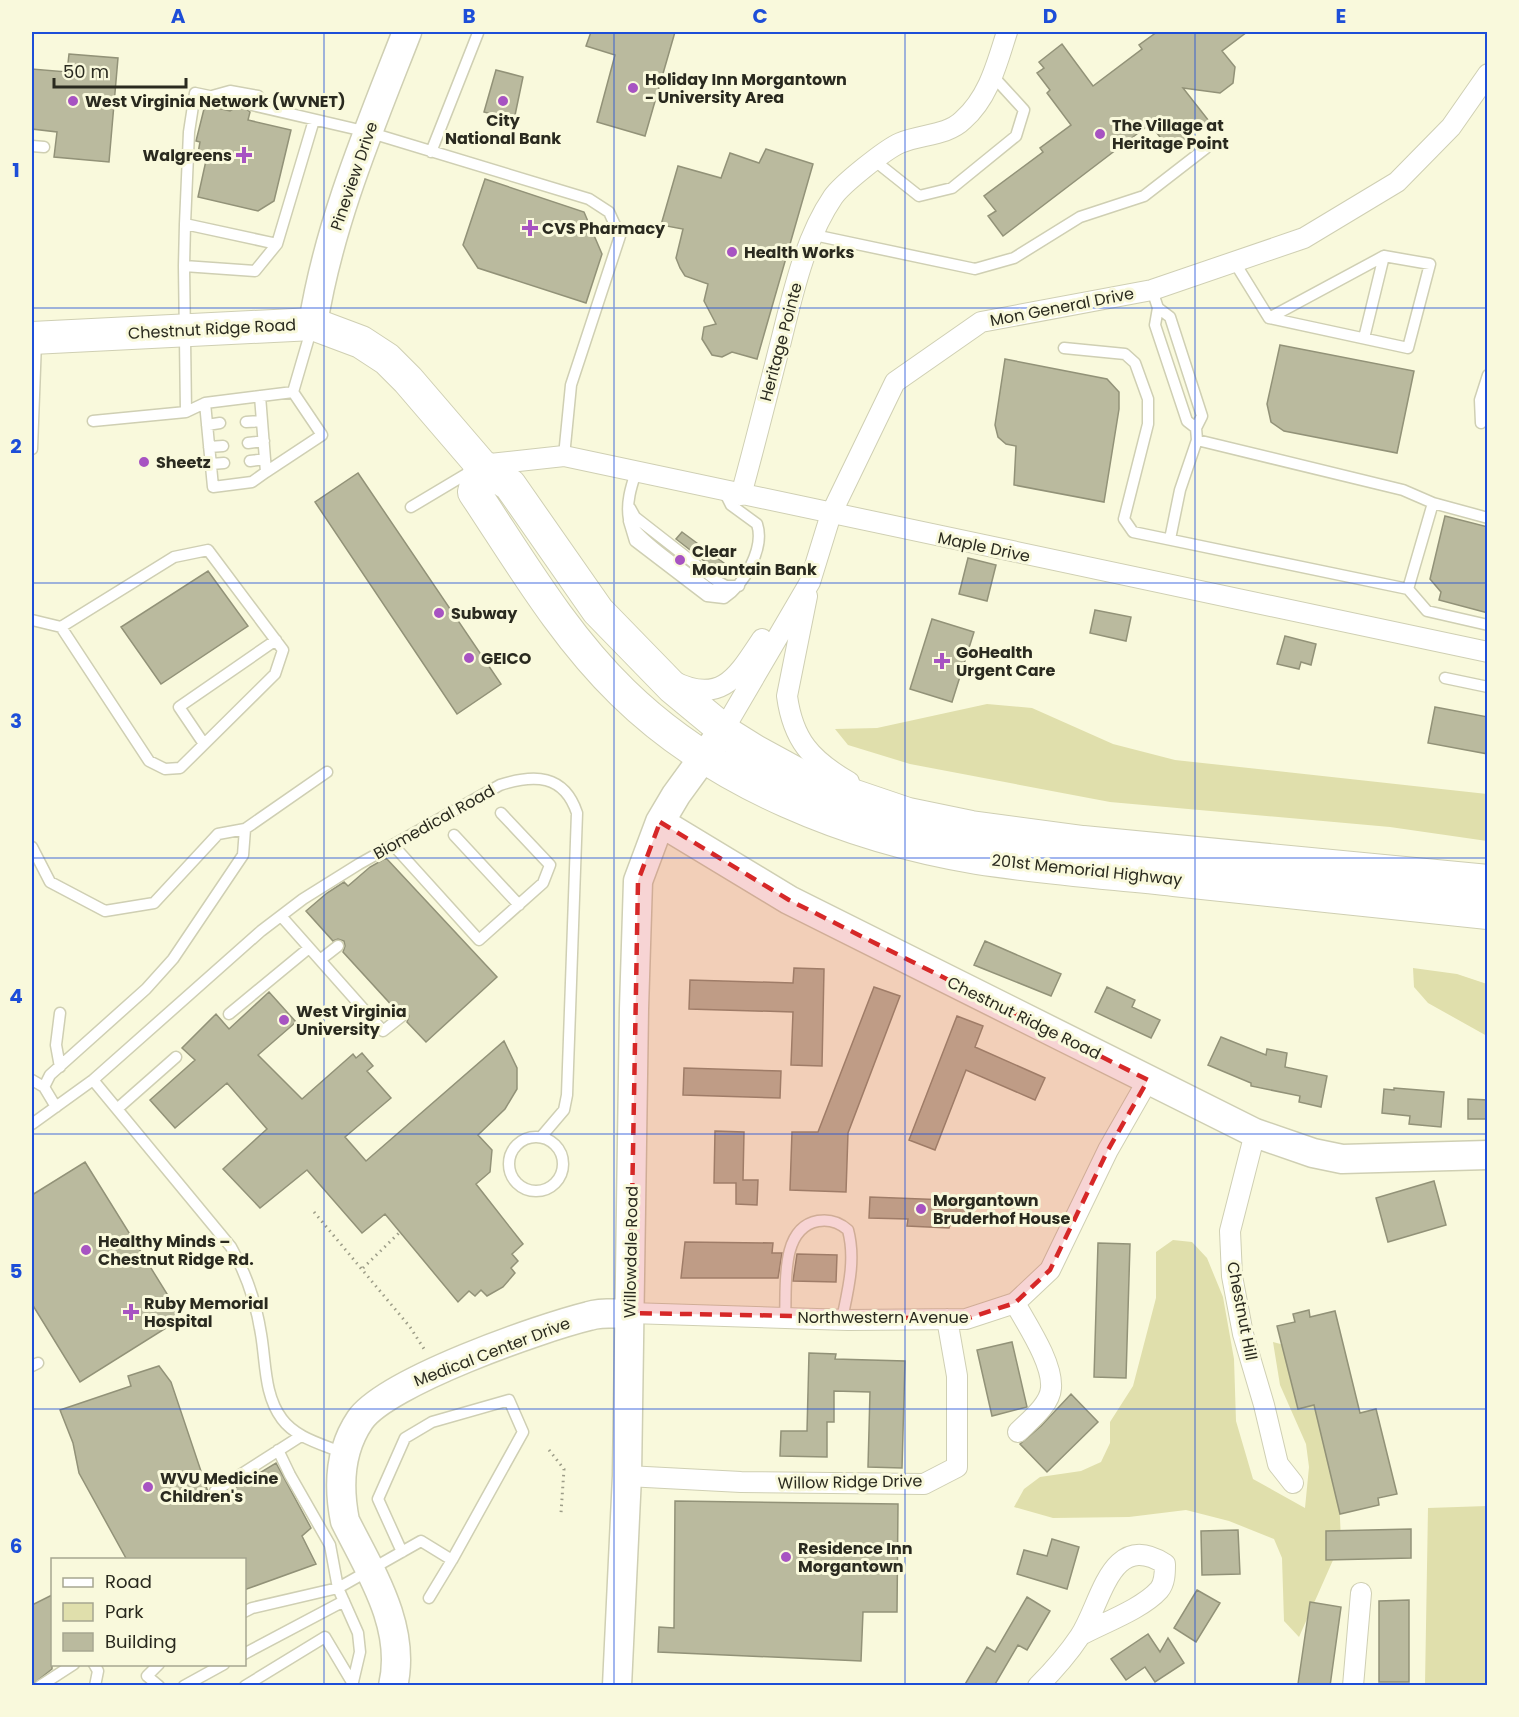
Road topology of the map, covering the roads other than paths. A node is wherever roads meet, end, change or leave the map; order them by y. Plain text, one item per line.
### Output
1 (406, 32) edge
2 (1006, 32) edge
3 (478, 33) edge
4 (1488, 74) edge
5 (992, 75) junction
6 (211, 96) junction
7 (233, 101) dead end
8 (252, 105) dead end
9 (268, 108) junction
10 (314, 120) junction
11 (368, 132) junction
12 (32, 146) edge
13 (44, 147) dead end
14 (1206, 148) dead end
15 (431, 152) junction
16 (875, 161) junction
17 (185, 224) junction
18 (814, 235) junction
19 (277, 244) junction
20 (1384, 256) junction
21 (1235, 263) junction
22 (184, 266) junction
23 (1155, 299) junction
24 (1269, 318) junction
25 (313, 324) junction
26 (185, 331) junction
27 (34, 337) edge
28 (1364, 338) junction
29 (1064, 348) dead end
30 (1488, 375) edge
31 (293, 392) junction
32 (260, 396) junction
33 (205, 403) junction
34 (186, 412) junction
35 (93, 421) dead end
36 (262, 421) junction
37 (246, 422) dead end
38 (220, 423) dead end
39 (1481, 423) dead end
40 (207, 425) junction
41 (1196, 428) junction
42 (1197, 440) junction
43 (264, 441) junction
44 (248, 443) dead end
45 (223, 446) dead end
46 (209, 447) junction
47 (32, 449) edge
48 (564, 456) junction
49 (265, 459) junction
50 (250, 461) dead end
51 (224, 463) dead end
52 (211, 464) junction
53 (481, 465) junction
54 (266, 472) junction
55 (636, 472) junction
56 (733, 493) junction
57 (1433, 503) junction
58 (629, 506) junction
59 (411, 507) dead end
60 (831, 514) junction
61 (1488, 518) edge
62 (1170, 539) junction
63 (810, 582) junction
64 (736, 589) junction
65 (1408, 589) junction
66 (32, 620) edge
67 (1488, 625) edge
68 (61, 627) junction
69 (276, 640) junction
70 (1488, 652) edge
71 (659, 675) junction
72 (1444, 678) dead end
73 (1488, 687) edge
74 (724, 729) junction
75 (204, 744) junction
76 (705, 757) junction
77 (327, 772) dead end
78 (501, 813) dead end
79 (908, 814) junction
80 (660, 822) junction
81 (245, 829) junction
82 (454, 834) dead end
83 (393, 845) junction
84 (32, 847) edge
85 (1488, 881) edge
86 (519, 904) junction
87 (1488, 913) edge
88 (281, 916) junction
89 (338, 946) dead end
90 (309, 948) junction
91 (320, 960) junction
92 (60, 1013) dead end
93 (229, 1014) dead end
94 (402, 1016) dead end
95 (176, 1057) dead end
96 (60, 1067) junction
97 (32, 1080) edge
98 (93, 1080) junction
99 (1148, 1080) junction
100 (44, 1087) junction
101 (56, 1107) junction
102 (117, 1109) junction
103 (32, 1124) edge
104 (1255, 1133) junction
105 (541, 1137) junction
106 (1488, 1155) edge
107 (1015, 1303) junction
108 (630, 1313) junction
109 (785, 1318) junction
110 (842, 1319) junction
111 (946, 1319) junction
112 (1018, 1432) dead end
113 (302, 1436) junction
114 (278, 1450) junction
115 (343, 1453) junction
116 (627, 1476) junction
117 (1293, 1483) dead end
118 (216, 1491) dead end
119 (402, 1552) junction
120 (452, 1560) junction
121 (370, 1572) junction
122 (338, 1588) junction
123 (1361, 1593) dead end
124 (429, 1598) dead end
125 (344, 1601) junction
126 (246, 1611) edge
127 (1081, 1635) junction
128 (246, 1653) edge
129 (72, 1666) edge
130 (95, 1666) edge
131 (158, 1666) edge
132 (222, 1666) edge
133 (353, 1685) edge
134 (40, 1686) edge
135 (95, 1686) edge
136 (159, 1686) edge
137 (184, 1686) edge
138 (245, 1686) edge
139 (393, 1686) edge
140 (617, 1686) edge
141 (1038, 1686) edge
142 (1353, 1686) edge

1 - 11 street, Pineview Drive
2 - 5 street, Heritage Pointe
3 - 15 lane
4 - 21 street, Mon General Drive
5 - 16 street, Heritage Pointe
5 - 16 lane
6 - 7 lane
6 - 9 lane
6 - 17 lane
8 - 9 lane
9 - 10 lane
10 - 11 lane
10 - 19 lane
11 - 15 lane
11 - 25 street, Pineview Drive
12 - 13 lane
14 - 18 lane
15 - 48 lane
16 - 18 street, Heritage Pointe
17 - 19 lane
17 - 22 lane
18 - 56 street, Heritage Pointe
19 - 22 lane
20 - 24 lane
20 - 28 lane
20 - 28 lane
21 - 23 street, Mon General Drive
21 - 24 lane
22 - 26 lane
23 - 41 lane
23 - 41 lane
23 - 60 street, Mon General Drive
24 - 28 lane
25 - 26 main road, Chestnut Ridge Road
25 - 31 lane
25 - 53 main road, Chestnut Ridge Road
26 - 27 main road, Chestnut Ridge Road
26 - 34 lane
27 - 47 lane
29 - 62 lane
30 - 39 lane
31 - 32 lane
31 - 54 lane
32 - 33 lane
32 - 36 lane
33 - 34 lane
33 - 40 lane
34 - 35 lane
36 - 37 lane
36 - 43 lane
38 - 40 lane
40 - 46 lane
41 - 42 lane
42 - 57 lane
42 - 62 lane
43 - 44 lane
43 - 49 lane
45 - 46 lane
46 - 52 lane
48 - 53 street, Maple Drive
48 - 55 street, Maple Drive
49 - 50 lane
49 - 54 lane
51 - 52 lane
52 - 54 lane
53 - 59 lane
53 - 71 main road, Chestnut Ridge Road
53 - 76 main road
55 - 56 street, Maple Drive
55 - 58 lane
56 - 60 street, Maple Drive
56 - 64 lane
57 - 61 lane
57 - 65 lane
58 - 64 lane
58 - 64 lane
60 - 63 street, Mon General Drive
60 - 70 street, Maple Drive
62 - 65 lane
63 - 71 street
63 - 74 street, Mon General Drive
63 - 79 street
65 - 67 lane
66 - 68 lane
68 - 69 lane
68 - 75 lane
69 - 75 lane
69 - 75 lane
71 - 74 main road, Chestnut Ridge Road
72 - 73 lane
74 - 76 street
74 - 79 main road, 201st Memorial Highway
76 - 80 street
76 - 87 main road, 201st Memorial Highway
77 - 81 lane
78 - 86 lane
79 - 85 main road, 201st Memorial Highway
80 - 99 street, Chestnut Ridge Road
80 - 108 street, Willowdale Road
81 - 84 lane
81 - 96 lane
82 - 86 lane
83 - 86 lane
83 - 88 lane, Biomedical Road
83 - 105 lane, Biomedical Road
88 - 90 lane
88 - 98 lane, Biomedical Road
89 - 91 lane
90 - 91 lane
90 - 93 lane
91 - 94 lane
92 - 96 lane
95 - 102 lane
96 - 100 lane
97 - 100 lane
98 - 101 lane, Biomedical Road
98 - 102 lane
99 - 104 street, Chestnut Ridge Road
99 - 107 street, Northwestern Avenue
100 - 101 lane
101 - 103 lane, Biomedical Road
102 - 113 lane
104 - 106 street, Chestnut Ridge Road
104 - 117 street, Chestnut Hill
105 - 105 lane
107 - 111 street, Northwestern Avenue
107 - 112 street
108 - 109 street, Northwestern Avenue
108 - 115 street, Medical Center Drive
108 - 116 street, Willowdale Road
109 - 110 street, Northwestern Avenue
109 - 110 lane
110 - 111 street, Northwestern Avenue
111 - 116 street, Willow Ridge Drive
113 - 114 lane
113 - 115 lane
114 - 118 lane
114 - 122 lane
115 - 121 street, Medical Center Drive
116 - 140 street, Willowdale Road
119 - 120 lane
119 - 120 lane
119 - 121 lane
120 - 124 lane
121 - 122 lane
121 - 139 street, Medical Center Drive
122 - 125 lane
122 - 126 lane
123 - 142 street
125 - 128 lane
125 - 133 lane
127 - 127 street
127 - 141 street
129 - 134 lane
130 - 135 lane
131 - 136 lane
132 - 137 lane
133 - 138 lane

